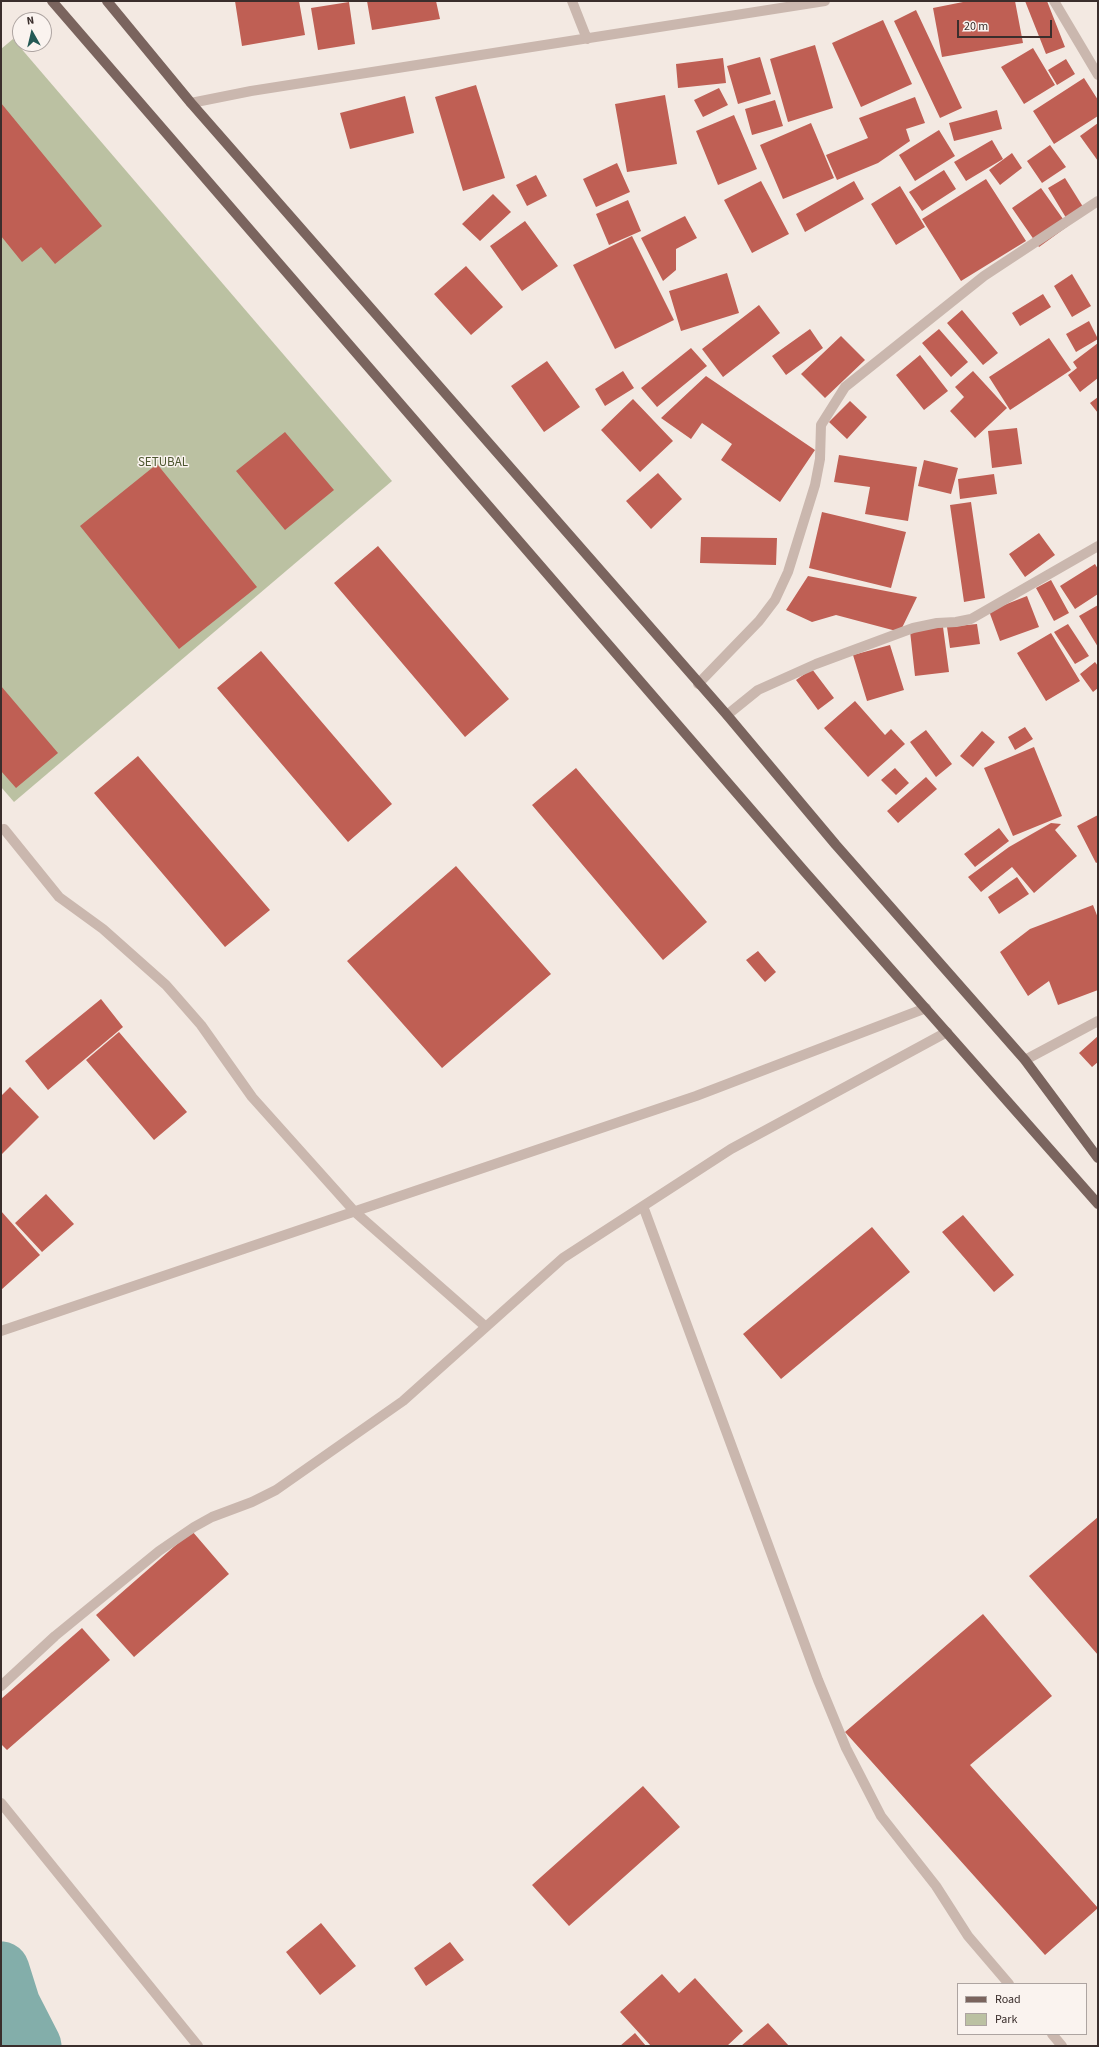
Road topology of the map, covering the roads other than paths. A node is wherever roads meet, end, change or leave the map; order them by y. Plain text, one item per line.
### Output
1 (52, 1) edge
2 (107, 1) edge
3 (572, 1) edge
4 (825, 1) edge
5 (1054, 1) edge
6 (587, 39) junction
7 (1098, 75) edge
8 (191, 103) junction
9 (1098, 201) edge
10 (1098, 546) edge
11 (698, 684) junction
12 (727, 715) junction
13 (4, 829) dead end
14 (926, 1008) junction
15 (1098, 1021) edge
16 (947, 1032) junction
17 (1025, 1060) junction
18 (1098, 1158) edge
19 (1098, 1204) edge
20 (643, 1206) junction
21 (355, 1212) junction
22 (486, 1326) junction
23 (1, 1331) edge
24 (1, 1686) edge
25 (1, 1804) edge
26 (1008, 1983) edge
27 (1053, 2035) edge
28 (198, 2046) edge
29 (1062, 2046) edge

1 - 14 main road
2 - 8 main road
3 - 6 street
4 - 6 street
5 - 7 street
6 - 8 street
8 - 11 main road
9 - 11 street
10 - 12 street
11 - 12 main road
12 - 17 main road
13 - 21 street
14 - 16 main road
14 - 21 street
15 - 17 street
16 - 19 main road
16 - 20 street
17 - 18 main road
20 - 22 street
20 - 26 street
21 - 22 street
21 - 23 street
22 - 24 street
25 - 28 street
27 - 29 street

